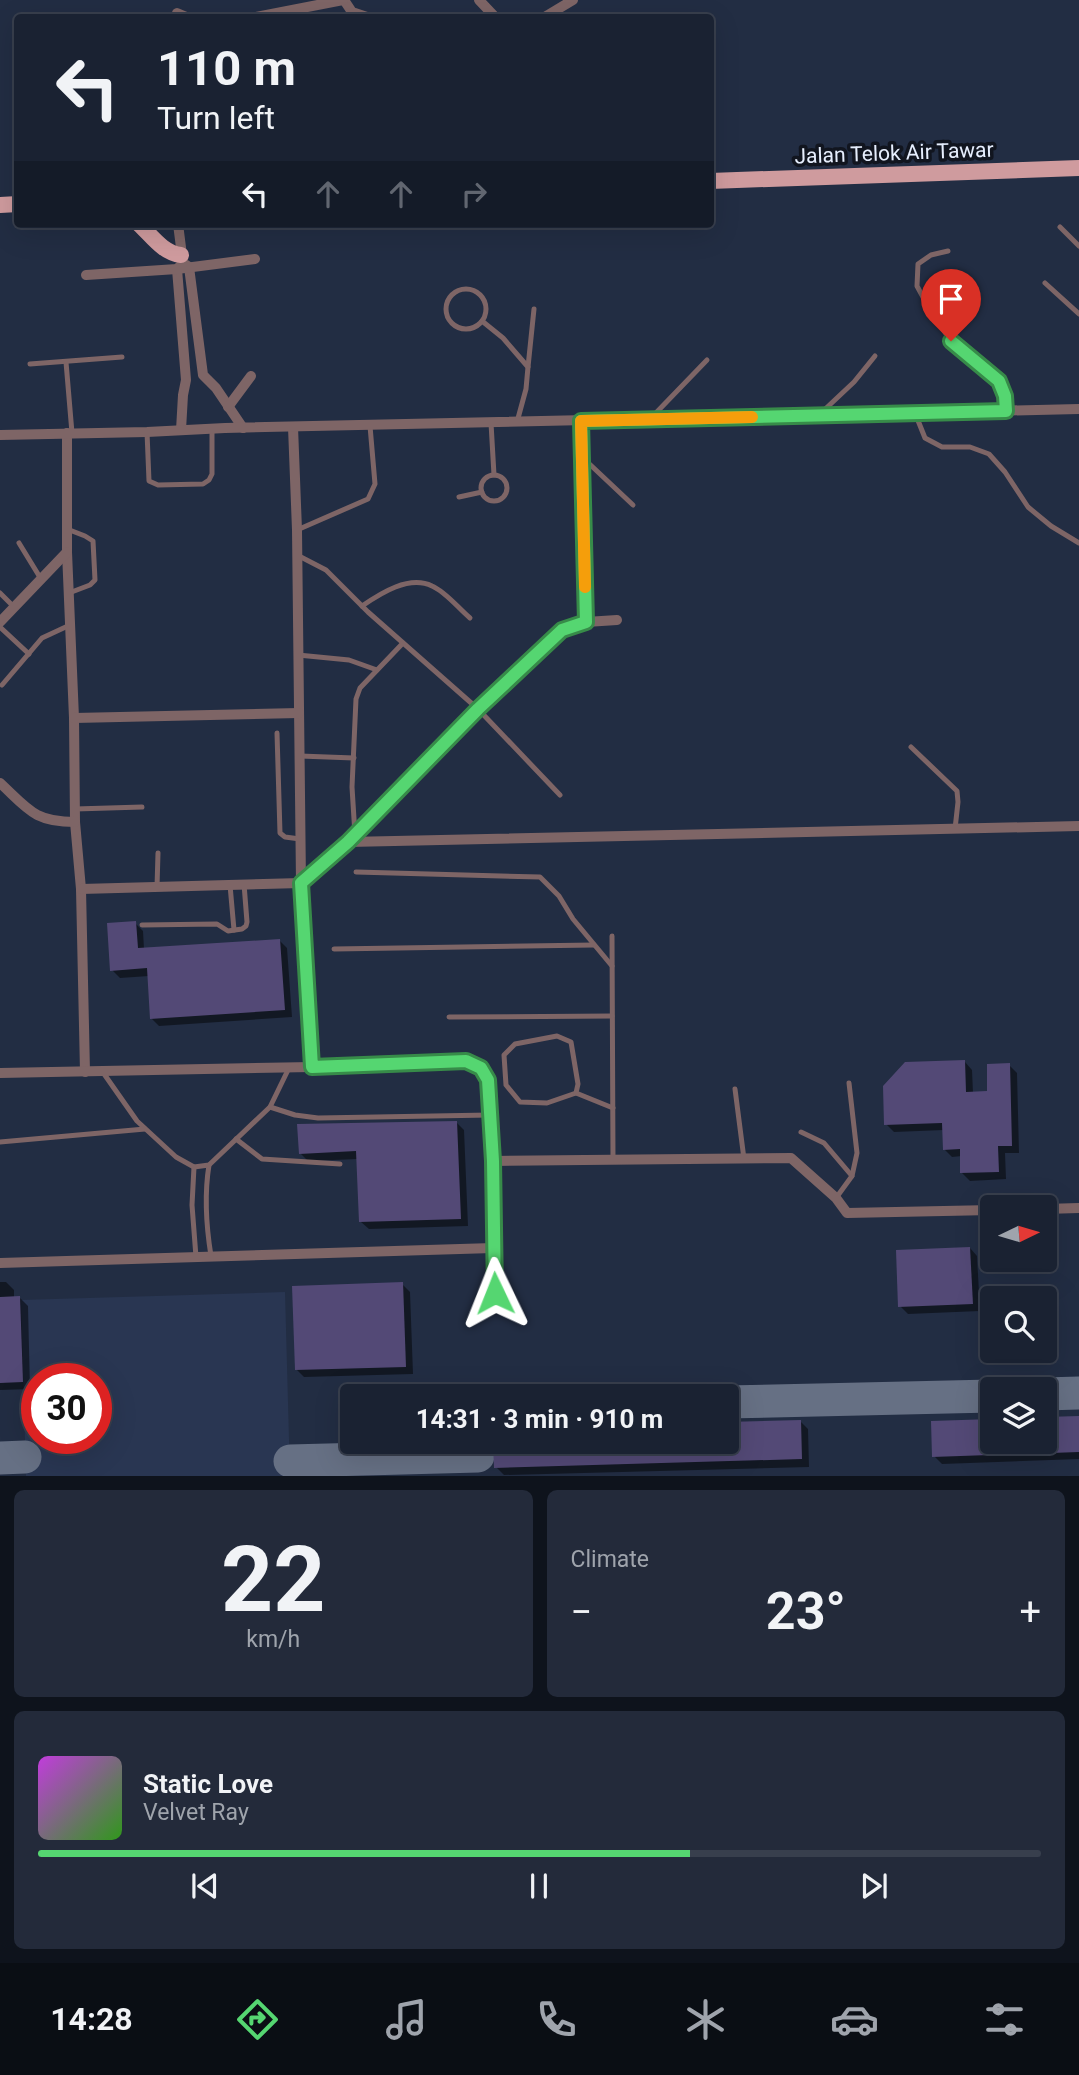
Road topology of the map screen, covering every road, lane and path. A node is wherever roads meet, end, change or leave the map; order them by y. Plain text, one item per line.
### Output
1 (343, 0) edge
2 (479, 0) edge
3 (573, 0) edge
4 (271, 14) edge
5 (358, 14) edge
6 (492, 14) edge
7 (550, 14) edge
8 (1079, 168) edge
9 (714, 181) edge
10 (1060, 227) dead end
11 (143, 228) edge
12 (178, 228) edge
13 (1079, 246) edge
14 (948, 251) dead end
15 (255, 259) dead end
16 (183, 264) junction
17 (86, 275) dead end
18 (1045, 283) dead end
19 (534, 309) dead end
20 (1079, 314) edge
21 (482, 321) junction
22 (875, 356) dead end
23 (122, 357) dead end
24 (707, 360) dead end
25 (66, 362) junction
26 (30, 364) dead end
27 (528, 367) junction
28 (203, 375) junction
29 (251, 376) dead end
30 (186, 380) junction
31 (228, 407) junction
32 (1079, 409) edge
33 (1006, 411) junction
34 (915, 413) junction
35 (818, 415) junction
36 (650, 419) junction
37 (581, 421) junction
38 (517, 422) junction
39 (491, 423) junction
40 (370, 426) junction
41 (293, 427) junction
42 (243, 428) junction
43 (212, 429) junction
44 (181, 430) junction
45 (147, 432) junction
46 (70, 433) junction
47 (0, 435) edge
48 (582, 457) junction
49 (494, 474) junction
50 (482, 492) junction
51 (459, 497) dead end
52 (633, 505) dead end
53 (67, 529) junction
54 (297, 530) junction
55 (19, 543) dead end
56 (1079, 543) edge
57 (67, 552) junction
58 (297, 555) junction
59 (41, 579) junction
60 (0, 593) edge
61 (69, 593) junction
62 (362, 606) junction
63 (14, 607) junction
64 (470, 618) dead end
65 (617, 620) dead end
66 (0, 622) edge
67 (586, 622) junction
68 (70, 625) junction
69 (0, 628) edge
70 (403, 643) junction
71 (29, 654) junction
72 (299, 655) junction
73 (377, 670) junction
74 (2, 685) dead end
75 (478, 709) junction
76 (299, 713) junction
77 (74, 718) junction
78 (276, 733) dead end
79 (911, 747) dead end
80 (300, 756) junction
81 (354, 758) junction
82 (0, 783) edge
83 (560, 795) dead end
84 (142, 807) dead end
85 (75, 809) junction
86 (75, 822) junction
87 (1079, 826) edge
88 (955, 828) junction
89 (300, 839) junction
90 (352, 839) junction
91 (158, 853) dead end
92 (356, 872) dead end
93 (301, 883) junction
94 (244, 884) junction
95 (230, 885) junction
96 (157, 887) junction
97 (81, 889) junction
98 (142, 925) dead end
99 (234, 930) junction
100 (612, 936) dead end
101 (594, 945) junction
102 (334, 949) dead end
103 (612, 967) junction
104 (612, 1016) junction
105 (449, 1017) dead end
106 (289, 1067) junction
107 (312, 1067) junction
108 (102, 1071) junction
109 (85, 1072) junction
110 (0, 1073) edge
111 (849, 1083) dead end
112 (735, 1089) dead end
113 (576, 1093) junction
114 (270, 1107) junction
115 (613, 1108) junction
116 (490, 1115) junction
117 (145, 1129) junction
118 (801, 1132) dead end
119 (236, 1139) junction
120 (0, 1142) edge
121 (744, 1159) junction
122 (613, 1160) junction
123 (493, 1161) junction
124 (340, 1164) dead end
125 (209, 1165) junction
126 (194, 1167) junction
127 (852, 1176) junction
128 (836, 1198) junction
129 (1079, 1208) edge
130 (1057, 1209) edge
131 (980, 1210) edge
132 (493, 1248) junction
133 (211, 1256) junction
134 (196, 1257) junction
135 (0, 1263) edge
136 (495, 1293) dead end

1 - 4 street
1 - 5 street
2 - 6 street
3 - 7 street
8 - 9 main road, Jalan Telok Air Tawar
10 - 13 lane
11 - 16 main road
12 - 16 street
14 - 33 lane
15 - 16 street
16 - 17 street
16 - 28 street
16 - 30 street
18 - 20 lane
19 - 27 lane
21 - 21 lane
21 - 27 lane
22 - 35 lane
23 - 25 lane
24 - 36 lane
25 - 26 lane
25 - 46 lane
27 - 38 lane
28 - 30 street
28 - 31 street
29 - 31 street
30 - 44 street
31 - 42 street
32 - 33 street
33 - 34 street
34 - 35 street
34 - 56 lane
35 - 36 street
36 - 37 street
37 - 38 street
37 - 48 lane
38 - 39 street
39 - 40 street
39 - 49 lane
40 - 41 street
40 - 54 lane
41 - 42 street
41 - 54 street
42 - 43 street
43 - 44 street
43 - 45 lane
44 - 45 street
45 - 46 street
46 - 47 street
46 - 53 street
48 - 52 lane
48 - 67 lane
49 - 50 lane
49 - 50 lane
50 - 51 lane
53 - 57 street
53 - 61 lane
54 - 58 street
55 - 59 lane
57 - 59 street
57 - 61 street
58 - 62 lane
58 - 72 street
59 - 63 street
60 - 63 lane
61 - 68 street
62 - 64 lane
62 - 70 lane
63 - 66 street
65 - 67 street
67 - 75 street
68 - 71 lane
68 - 77 street
69 - 71 lane
70 - 73 lane
70 - 75 lane
71 - 74 lane
72 - 73 lane
72 - 76 street
73 - 81 lane
75 - 83 lane
75 - 90 street
76 - 77 street
76 - 80 street
77 - 85 street
78 - 89 lane
79 - 88 lane
80 - 81 lane
80 - 89 street
81 - 90 lane
82 - 86 street
84 - 85 lane
85 - 86 street
86 - 97 street
87 - 88 street
88 - 90 street
89 - 93 street
90 - 93 street
91 - 96 lane
92 - 101 lane
93 - 94 street
93 - 107 street
94 - 95 street
94 - 99 lane
95 - 96 street
95 - 99 lane
96 - 97 street
97 - 109 street
98 - 99 lane
100 - 103 lane
101 - 102 lane
101 - 103 lane
103 - 104 lane
104 - 105 lane
104 - 115 lane
106 - 107 street
106 - 108 street
106 - 114 lane
107 - 116 street
108 - 109 street
108 - 117 lane
109 - 110 street
111 - 127 lane
112 - 121 lane
113 - 113 lane
113 - 115 lane
114 - 116 lane
114 - 119 lane
115 - 122 lane
116 - 123 street
117 - 120 lane
117 - 126 lane
118 - 127 lane
119 - 124 lane
119 - 125 lane
121 - 122 street
121 - 128 street
122 - 123 street
123 - 132 street
125 - 126 lane
125 - 133 lane
126 - 134 lane
127 - 128 lane
128 - 131 street
129 - 130 street
132 - 133 street
132 - 136 street
133 - 134 street
134 - 135 street

